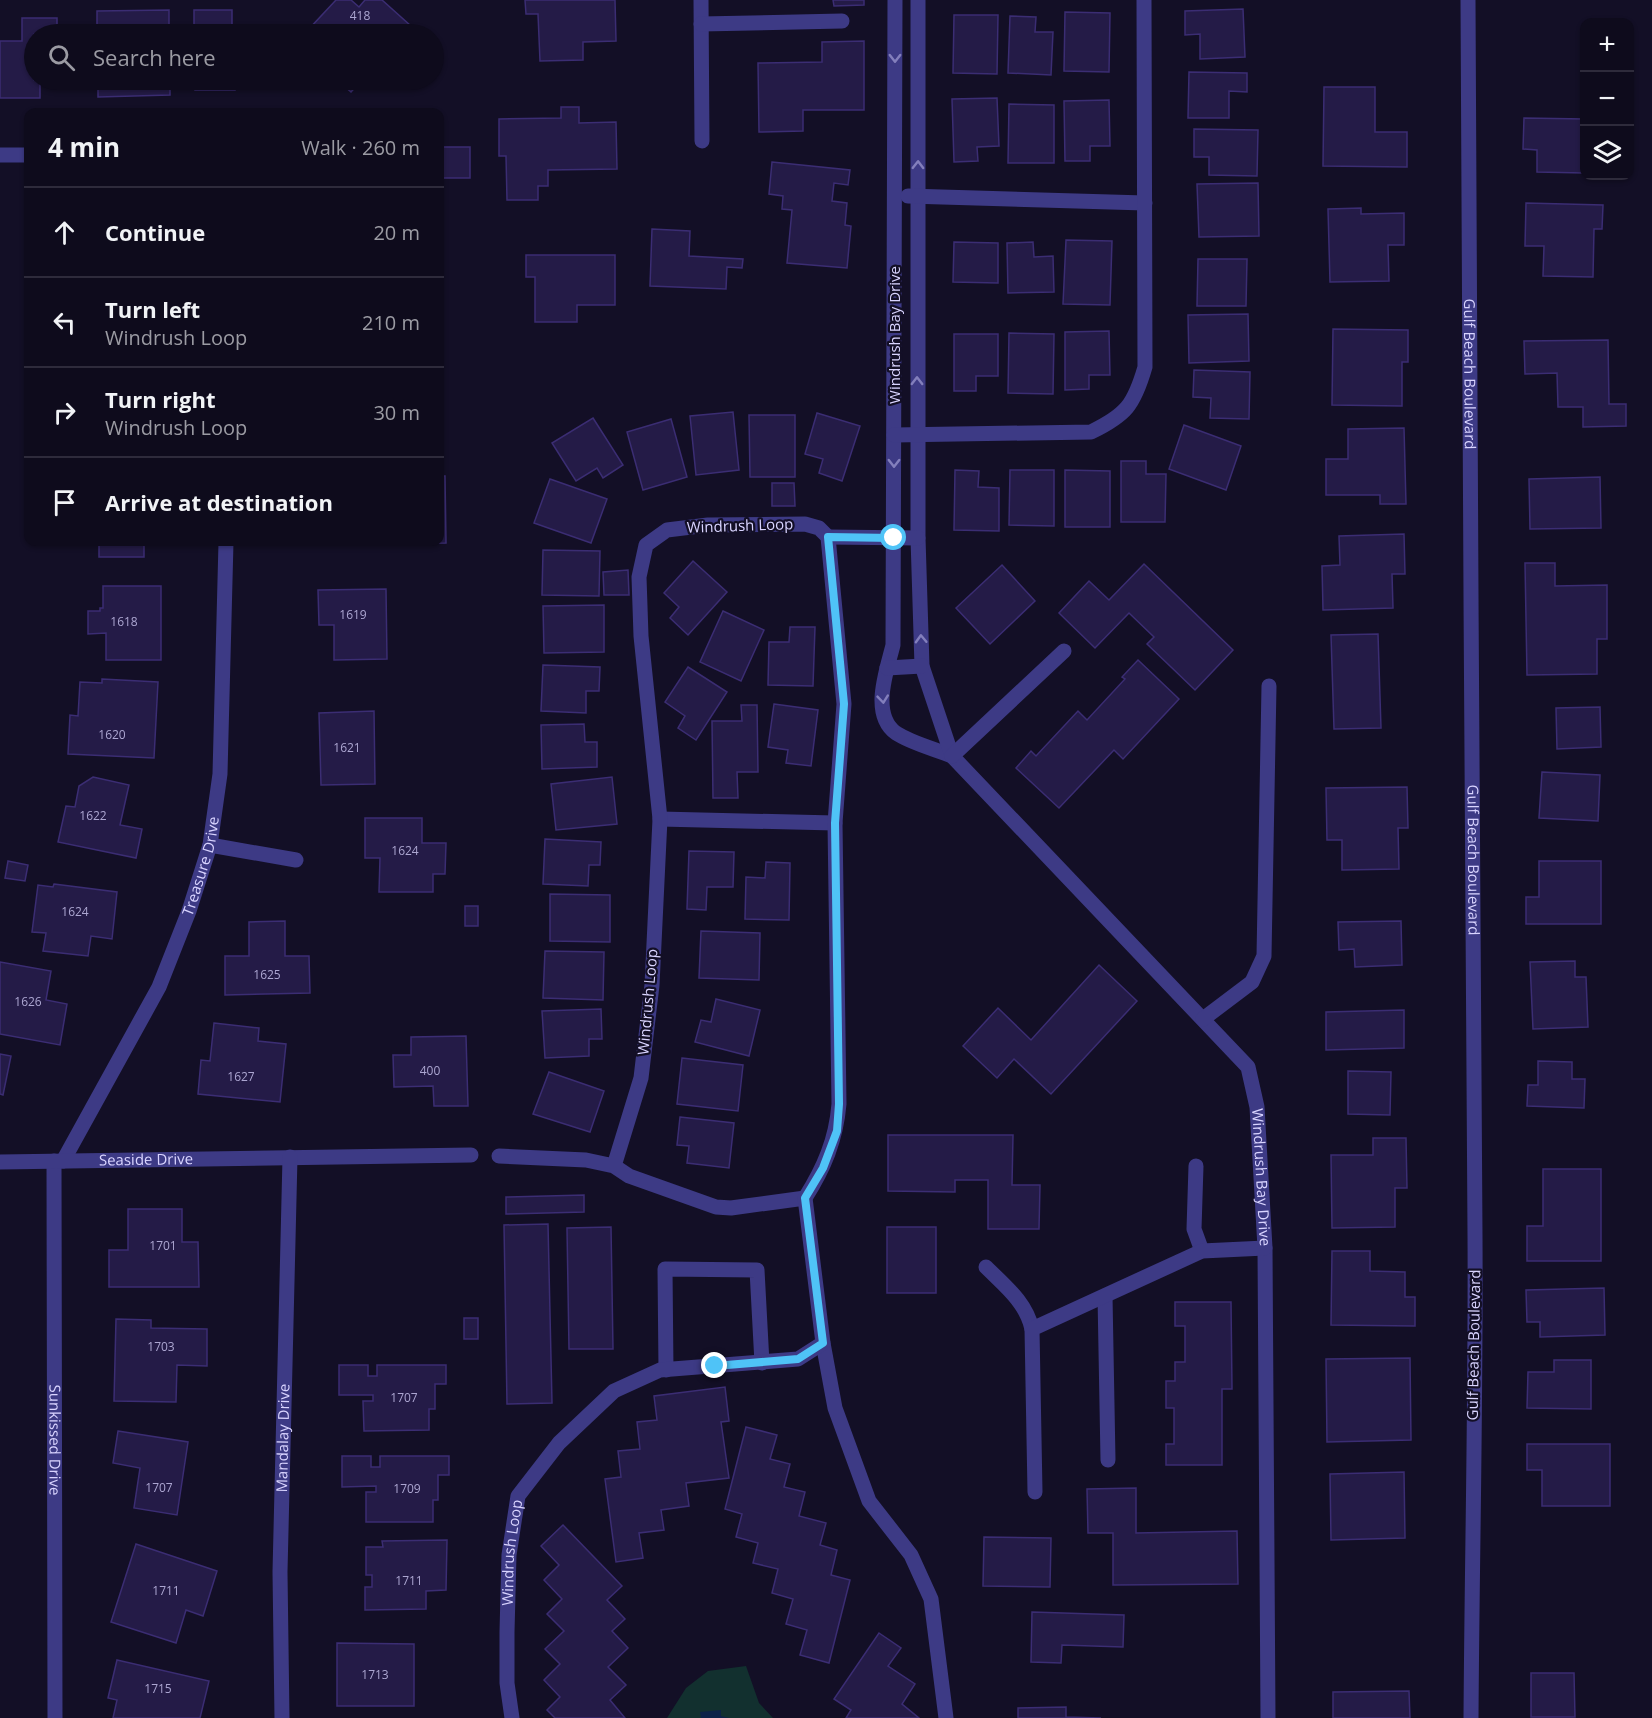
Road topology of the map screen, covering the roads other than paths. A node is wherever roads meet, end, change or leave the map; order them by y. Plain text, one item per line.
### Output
1 (701, 0) edge
2 (895, 0) edge
3 (918, 0) edge
4 (1144, 0) edge
5 (1468, 0) edge
6 (842, 21) dead end
7 (701, 24) junction
8 (702, 141) dead end
9 (0, 155) edge
10 (24, 155) edge
11 (895, 195) junction
12 (917, 196) junction
13 (1145, 203) junction
14 (894, 435) junction
15 (917, 435) junction
16 (828, 537) junction
17 (894, 538) junction
18 (918, 538) junction
19 (226, 546) edge
20 (1064, 651) dead end
21 (922, 666) junction
22 (887, 668) junction
23 (1269, 686) dead end
24 (952, 756) junction
25 (660, 819) junction
26 (835, 823) junction
27 (210, 845) junction
28 (296, 860) dead end
29 (1203, 1019) junction
30 (471, 1155) dead end
31 (499, 1156) dead end
32 (290, 1157) junction
33 (59, 1161) junction
34 (0, 1162) edge
35 (614, 1166) junction
36 (1196, 1166) dead end
37 (805, 1198) junction
38 (1265, 1248) junction
39 (1202, 1251) junction
40 (986, 1267) dead end
41 (1105, 1296) junction
42 (1032, 1329) junction
43 (823, 1343) junction
44 (762, 1363) junction
45 (666, 1370) junction
46 (1108, 1460) dead end
47 (1035, 1492) dead end
48 (55, 1718) edge
49 (282, 1718) edge
50 (512, 1718) edge
51 (946, 1718) edge
52 (1268, 1718) edge
53 (1471, 1718) edge

1 - 7 street
2 -> 11 street, Windrush Bay Drive
12 -> 3 street, Windrush Bay Drive
4 - 13 street
5 - 53 street, Gulf Beach Boulevard
6 - 7 street
7 - 8 street
9 - 10 street
11 - 12 street
11 - 14 street, Windrush Bay Drive
12 - 13 street
15 -> 12 street, Windrush Bay Drive
13 - 15 street
14 - 15 street
14 -> 17 street, Windrush Bay Drive
15 - 18 street, Windrush Bay Drive
16 - 17 street
16 - 25 street, Windrush Loop
16 - 26 street
17 - 18 street
17 - 22 street, Windrush Bay Drive
21 -> 18 street, Windrush Bay Drive
19 - 27 street, Treasure Drive
20 - 24 street
21 - 22 street
21 - 24 street, Windrush Bay Drive
22 -> 24 street, Windrush Bay Drive
23 - 29 street
24 - 29 street, Windrush Bay Drive
25 - 26 street
25 - 35 street, Windrush Loop
26 - 37 street
27 - 28 street
27 - 33 street, Treasure Drive
29 - 38 street, Windrush Bay Drive
30 - 32 street, Seaside Drive
31 - 35 street
32 - 33 street, Seaside Drive
32 - 49 street, Mandalay Drive
33 - 34 street, Seaside Drive
33 - 48 street, Sunkissed Drive
35 - 37 street
36 - 39 street
37 - 43 street
38 - 39 street
38 - 52 street, Windrush Bay Drive
39 - 41 street
40 - 42 street
41 - 42 street
41 - 46 street
42 - 47 street
43 - 44 street, Windrush Loop
43 - 51 street
44 - 45 street, Windrush Loop
44 - 45 street
45 - 50 street, Windrush Loop

